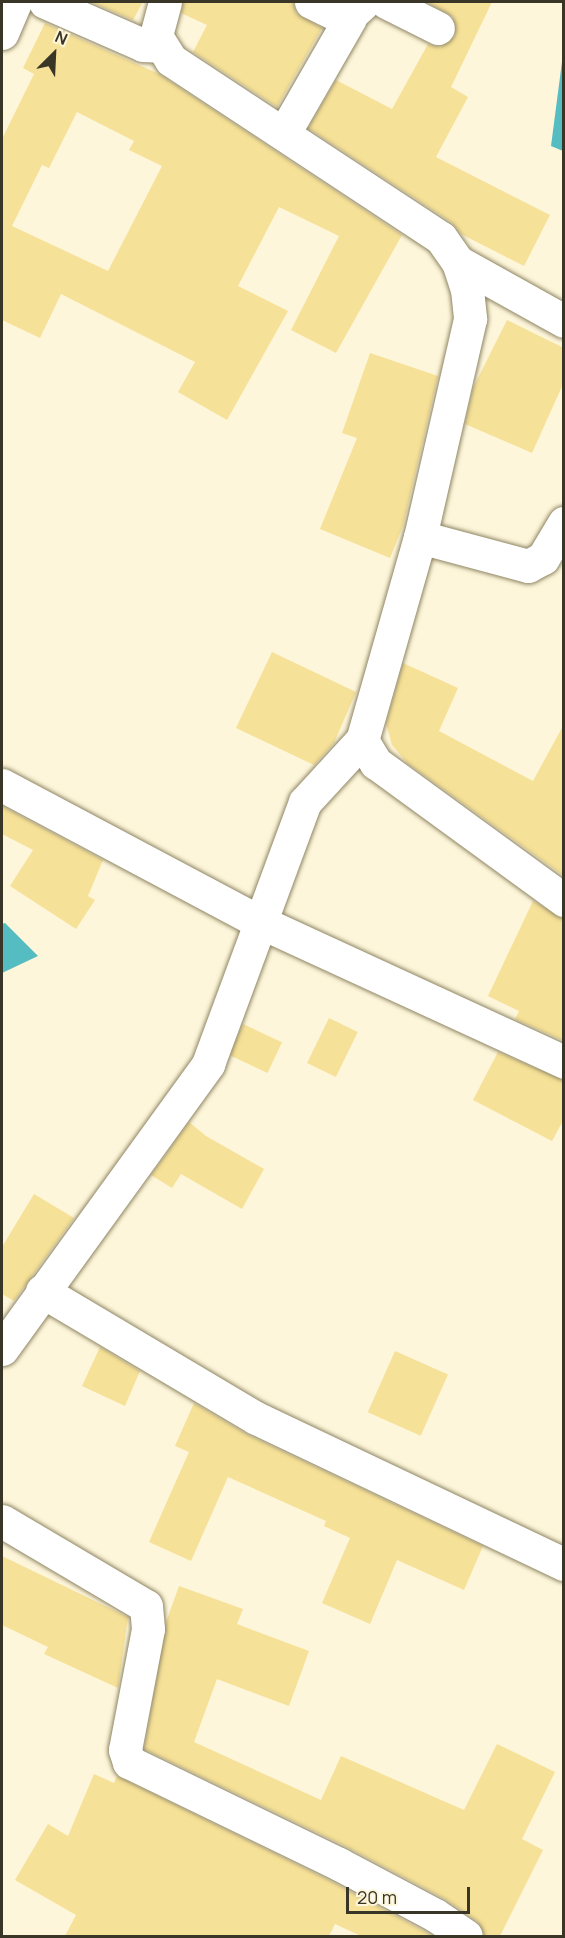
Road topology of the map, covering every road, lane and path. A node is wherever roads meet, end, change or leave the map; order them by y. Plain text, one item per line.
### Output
1 (15, 2) edge
2 (45, 2) edge
3 (165, 2) edge
4 (311, 2) edge
5 (386, 2) edge
6 (357, 10) edge
7 (438, 28) dead end
8 (2, 33) edge
9 (160, 46) junction
10 (284, 133) junction
11 (458, 262) junction
12 (564, 321) edge
13 (564, 523) edge
14 (420, 537) junction
15 (553, 561) edge
16 (362, 740) junction
17 (2, 785) edge
18 (564, 900) edge
19 (260, 922) junction
20 (564, 1062) edge
21 (42, 1291) junction
22 (2, 1349) edge
23 (2, 1521) edge
24 (564, 1564) edge
25 (466, 1936) edge

1 - 8 street
2 - 9 street
3 - 9 street
4 - 6 street
5 - 7 street
6 - 10 street
9 - 10 street
10 - 11 street
11 - 12 street
11 - 14 street
13 - 15 street
14 - 15 street
14 - 16 street
16 - 18 street
16 - 19 street
17 - 19 street
19 - 20 street
19 - 21 street
21 - 22 street
21 - 24 street
23 - 25 street

